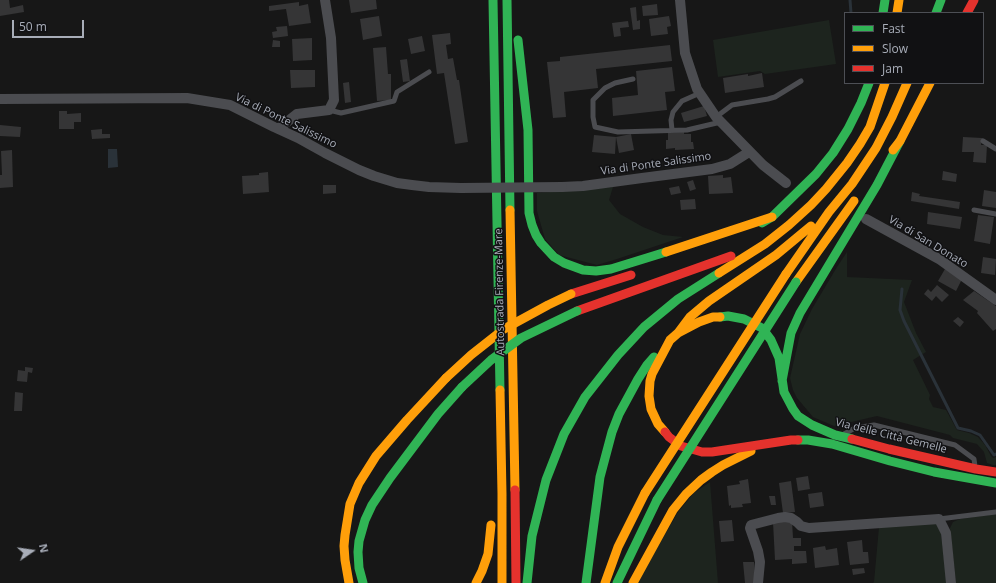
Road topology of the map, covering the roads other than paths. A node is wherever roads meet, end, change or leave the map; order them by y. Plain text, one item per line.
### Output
1 (325, 0) edge
2 (493, 0) edge
3 (507, 0) edge
4 (513, 0) edge
5 (680, 0) edge
6 (885, 0) edge
7 (899, 0) edge
8 (941, 0) edge
9 (974, 0) edge
10 (883, 12) edge
11 (897, 12) edge
12 (936, 12) edge
13 (968, 12) edge
14 (429, 72) dead end
15 (633, 79) dead end
16 (800, 81) dead end
17 (869, 84) edge
18 (885, 84) edge
19 (907, 84) edge
20 (929, 84) edge
21 (700, 93) junction
22 (0, 100) edge
23 (329, 110) junction
24 (718, 119) junction
25 (278, 129) junction
26 (672, 130) junction
27 (900, 141) junction
28 (983, 141) dead end
29 (996, 149) edge
30 (749, 152) junction
31 (786, 183) dead end
32 (868, 183) dead end
33 (858, 195) dead end
34 (974, 210) dead end
35 (829, 212) junction
36 (996, 214) edge
37 (772, 217) junction
38 (866, 219) dead end
39 (735, 238) dead end
40 (765, 244) junction
41 (642, 272) dead end
42 (996, 300) edge
43 (678, 333) junction
44 (670, 340) junction
45 (782, 381) junction
46 (500, 405) junction
47 (840, 437) junction
48 (764, 444) junction
49 (492, 466) dead end
50 (976, 469) junction
51 (996, 472) edge
52 (996, 483) edge
53 (996, 512) edge
54 (492, 517) dead end
55 (939, 519) junction
56 (349, 583) edge
57 (363, 583) edge
58 (476, 583) edge
59 (502, 583) edge
60 (516, 583) edge
61 (527, 583) edge
62 (586, 583) edge
63 (604, 583) edge
64 (617, 583) edge
65 (633, 583) edge
66 (758, 583) edge
67 (951, 583) edge

1 - 23 street
2 - 46 main road, Autostrada Firenze-Mare
3 - 60 main road, Autostrada Firenze-Mare
4 - 37 main road
5 - 21 street
6 - 10 main road
7 - 11 main road
8 - 12 main road
9 - 13 main road
14 - 23 lane
15 - 26 lane
16 - 24 lane
17 - 37 main road
18 - 40 main road
19 - 35 main road
20 - 27 main road
21 - 24 street
21 - 26 lane
22 - 25 street, Via di Ponte Salissimo
23 - 25 street
24 - 26 lane
24 - 30 street
25 - 30 street, Via di Ponte Salissimo, bridge
27 - 32 main road
27 - 45 main road
28 - 29 lane
30 - 31 street
33 - 64 main road, bridge
34 - 36 lane
35 - 43 main road
35 - 63 main road, bridge
37 - 39 main road
38 - 42 street, Via di San Donato
40 - 57 main road, bridge
40 - 61 main road
41 - 56 main road, bridge
43 - 44 main road
43 - 45 main road, Via delle Città Gemelle
44 - 48 main road, Via delle Città Gemelle
44 - 62 main road
45 - 47 main road, Via delle Città Gemelle
46 - 49 main road
46 - 59 main road, Autostrada Firenze-Mare
47 - 50 main road, Via delle Città Gemelle
47 - 50 lane
48 - 52 main road, Via delle Città Gemelle
48 - 65 main road
50 - 51 main road, Via delle Città Gemelle
53 - 55 lane
54 - 58 main road
55 - 66 street
55 - 67 street

